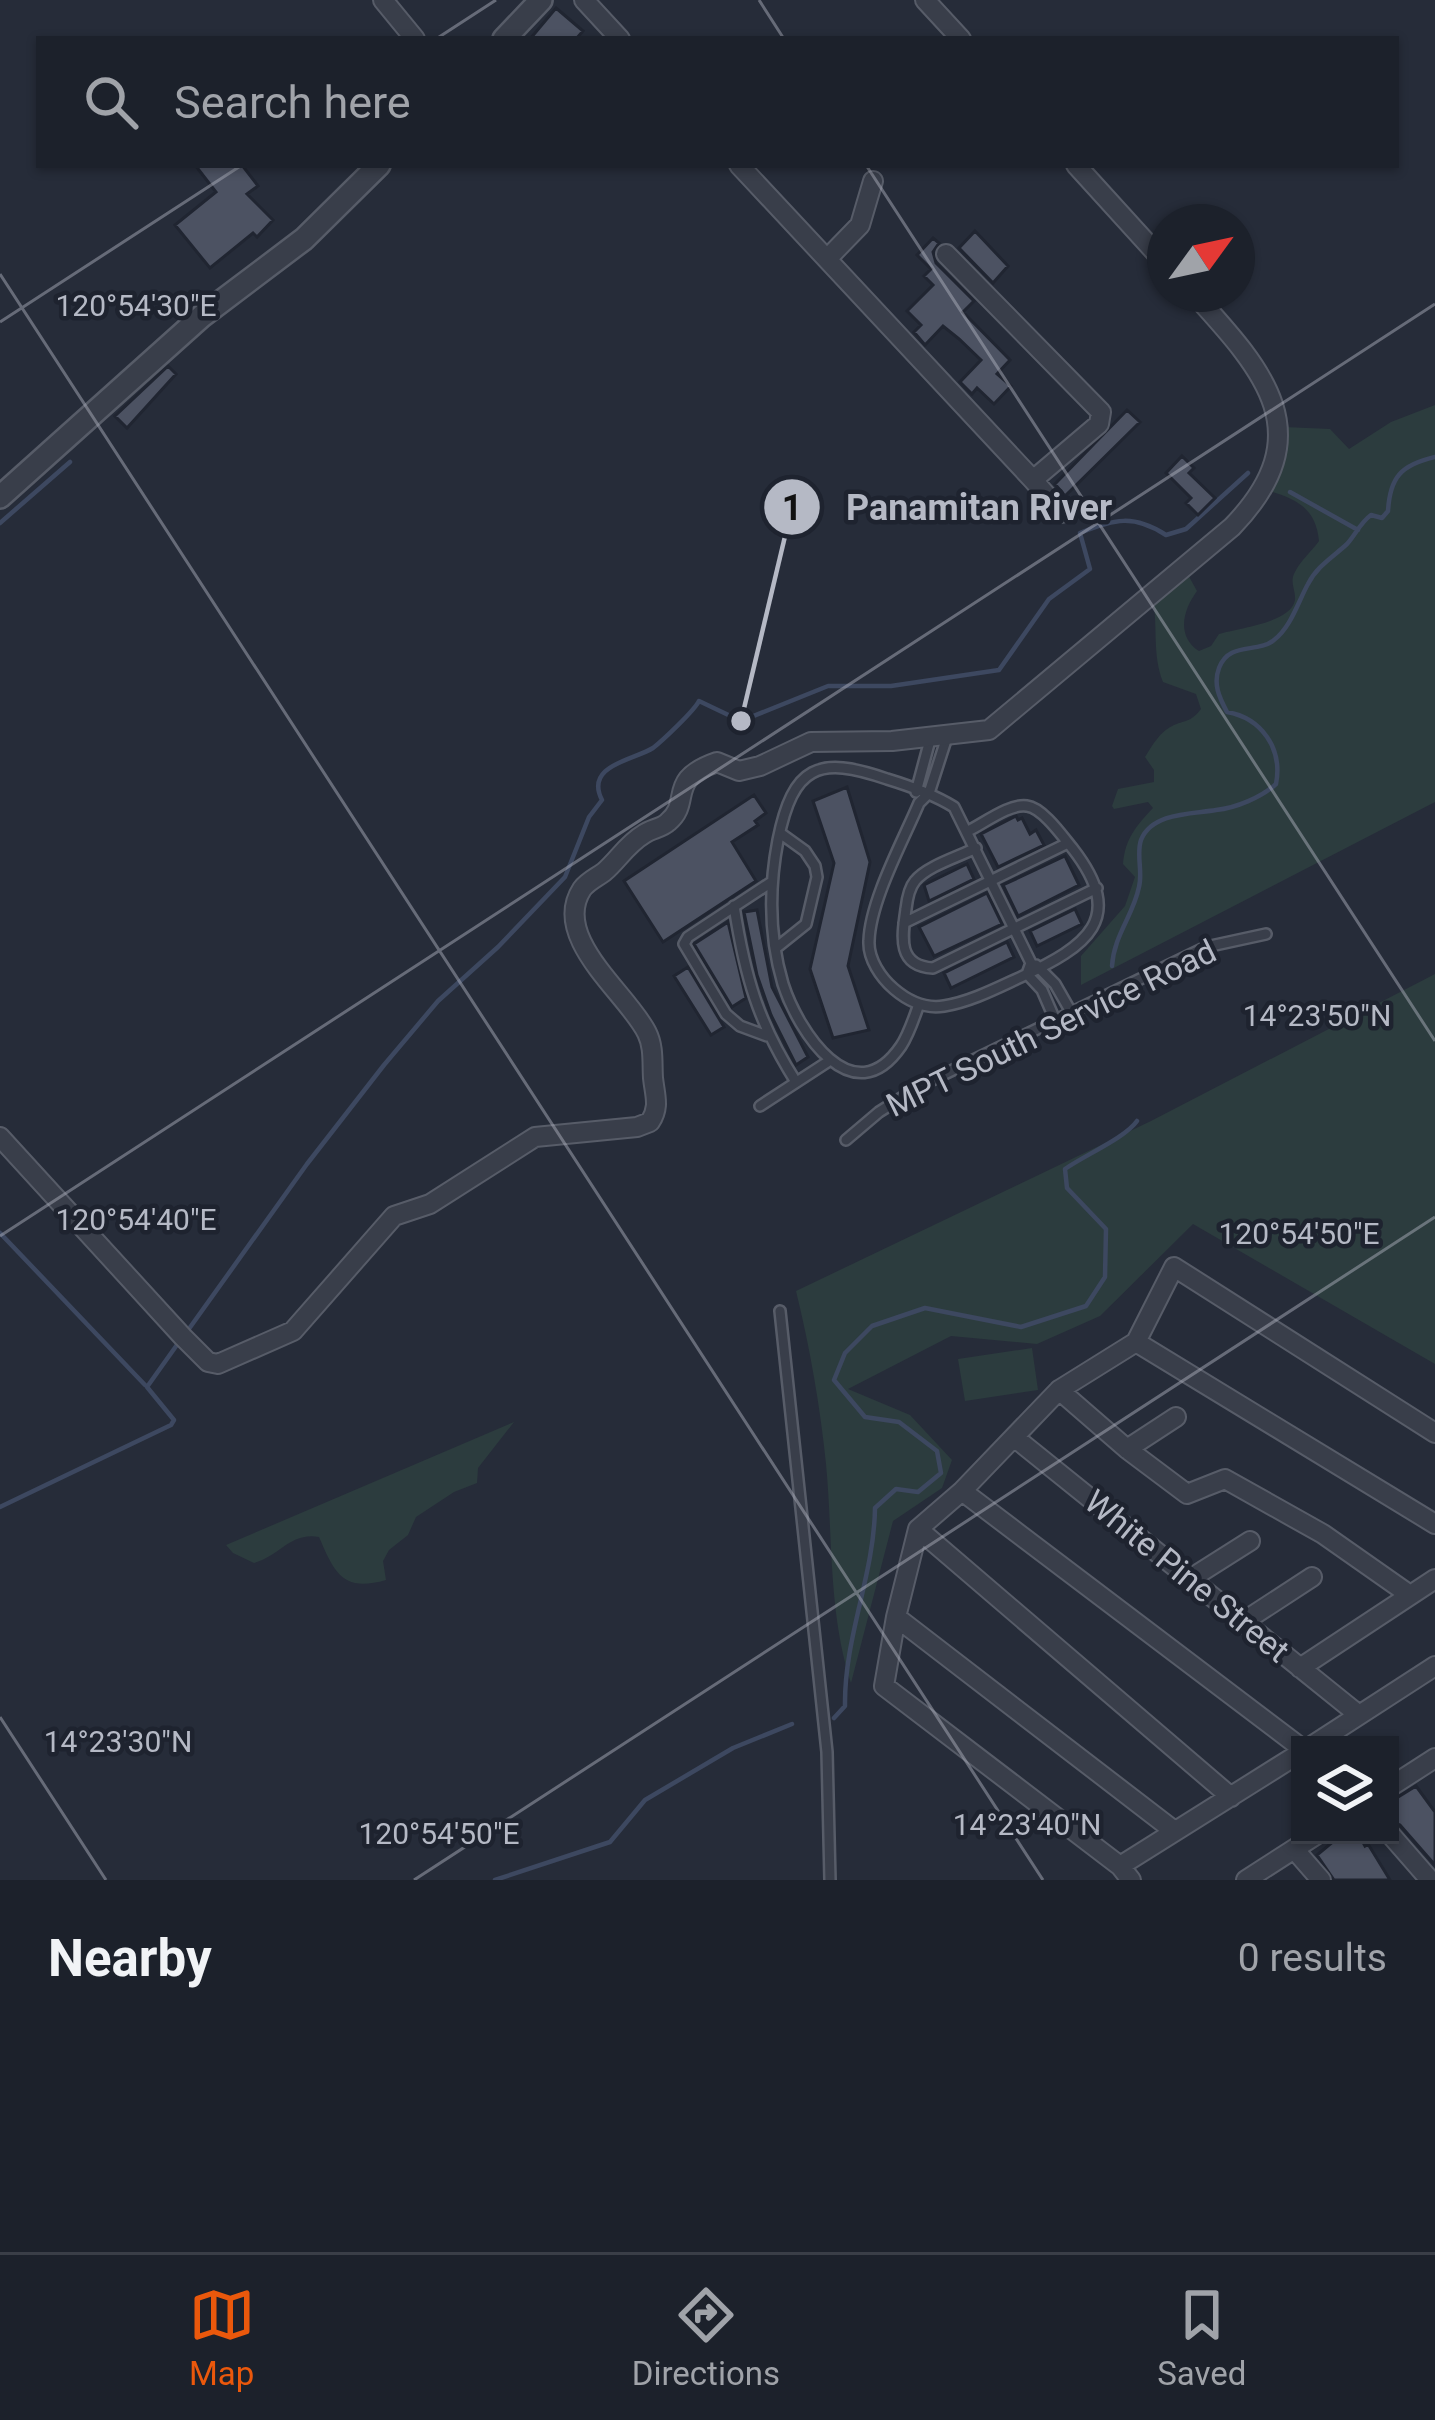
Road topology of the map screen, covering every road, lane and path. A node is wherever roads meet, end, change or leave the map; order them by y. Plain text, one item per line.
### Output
1 (383, 0) edge
2 (541, 0) edge
3 (584, 0) edge
4 (926, 0) edge
5 (413, 36) edge
6 (507, 36) edge
7 (617, 36) edge
8 (958, 36) edge
9 (376, 168) edge
10 (742, 168) edge
11 (1079, 168) edge
12 (873, 182) dead end
13 (1147, 242) edge
14 (946, 254) dead end
15 (827, 259) junction
16 (1210, 312) edge
17 (1033, 480) junction
18 (0, 497) edge
19 (1062, 513) dead end
20 (939, 738) junction
21 (915, 788) junction
22 (928, 794) junction
23 (919, 803) junction
24 (968, 831) junction
25 (780, 833) junction
26 (1068, 843) junction
27 (976, 848) junction
28 (991, 880) junction
29 (770, 883) junction
30 (1097, 888) junction
31 (734, 907) junction
32 (904, 922) junction
33 (1015, 929) junction
34 (1266, 934) dead end
35 (776, 948) junction
36 (1033, 968) junction
37 (919, 1004) junction
38 (1071, 1012) junction
39 (1054, 1020) junction
40 (767, 1036) junction
41 (829, 1061) junction
42 (796, 1082) junction
43 (760, 1106) dead end
44 (0, 1137) edge
45 (846, 1140) dead end
46 (780, 1311) dead end
47 (1136, 1342) junction
48 (1059, 1390) junction
49 (1176, 1418) dead end
50 (1435, 1433) edge
51 (1014, 1437) junction
52 (1127, 1449) junction
53 (962, 1491) junction
54 (1435, 1524) edge
55 (918, 1529) junction
56 (1250, 1540) dead end
57 (1312, 1576) dead end
58 (1190, 1579) junction
59 (1435, 1579) edge
60 (1410, 1595) junction
61 (896, 1617) junction
62 (1244, 1622) junction
63 (1435, 1666) edge
64 (1300, 1668) junction
65 (1359, 1715) junction
66 (1327, 1736) edge
67 (1291, 1743) edge
68 (1291, 1756) edge
69 (1432, 1766) edge
70 (1399, 1782) edge
71 (1231, 1797) junction
72 (1173, 1830) junction
73 (1302, 1844) edge
74 (1399, 1844) edge
75 (1294, 1849) junction
76 (1125, 1873) edge
77 (830, 1880) edge
78 (1246, 1880) edge
79 (1321, 1880) edge
80 (1430, 1880) edge

1 - 5 street
2 - 6 street
3 - 7 street
4 - 8 street
9 - 18 street
10 - 15 street
11 - 13 street
12 - 15 street
14 - 17 street
15 - 17 street
16 - 20 street
17 - 19 street
20 - 21 lane
20 - 22 lane
20 - 44 street
21 - 22 lane
21 - 23 lane
21 - 25 lane
22 - 23 lane
22 - 24 lane
23 - 37 lane
24 - 26 lane
24 - 27 lane
25 - 29 lane
25 - 35 lane
26 - 28 lane
26 - 30 lane
27 - 28 lane
27 - 32 lane
28 - 32 lane
28 - 33 lane
29 - 31 lane
29 - 35 lane
30 - 33 lane
30 - 36 lane
31 - 40 lane
31 - 40 lane
32 - 33 lane
33 - 36 lane
34 - 38 lane, MPT South Service Road
35 - 41 lane
36 - 37 lane
36 - 38 lane
36 - 39 lane
37 - 41 lane
38 - 39 lane, MPT South Service Road
39 - 45 lane, MPT South Service Road
40 - 42 lane
41 - 42 lane
42 - 43 lane
46 - 77 lane
47 - 48 street
47 - 50 street
47 - 54 street
48 - 51 street
48 - 52 street
49 - 52 street
51 - 53 street
51 - 58 street, White Pine Street
52 - 60 street
53 - 55 street
53 - 67 street
55 - 61 street
55 - 71 street
56 - 58 street
57 - 62 street
58 - 62 street, White Pine Street
59 - 60 street
60 - 64 street
61 - 72 street
61 - 76 street
62 - 64 street, White Pine Street
63 - 65 street
64 - 65 street, White Pine Street
65 - 66 street
68 - 71 street
69 - 70 street
71 - 72 street
72 - 76 street
73 - 75 street
74 - 80 street
75 - 78 street
75 - 79 street

